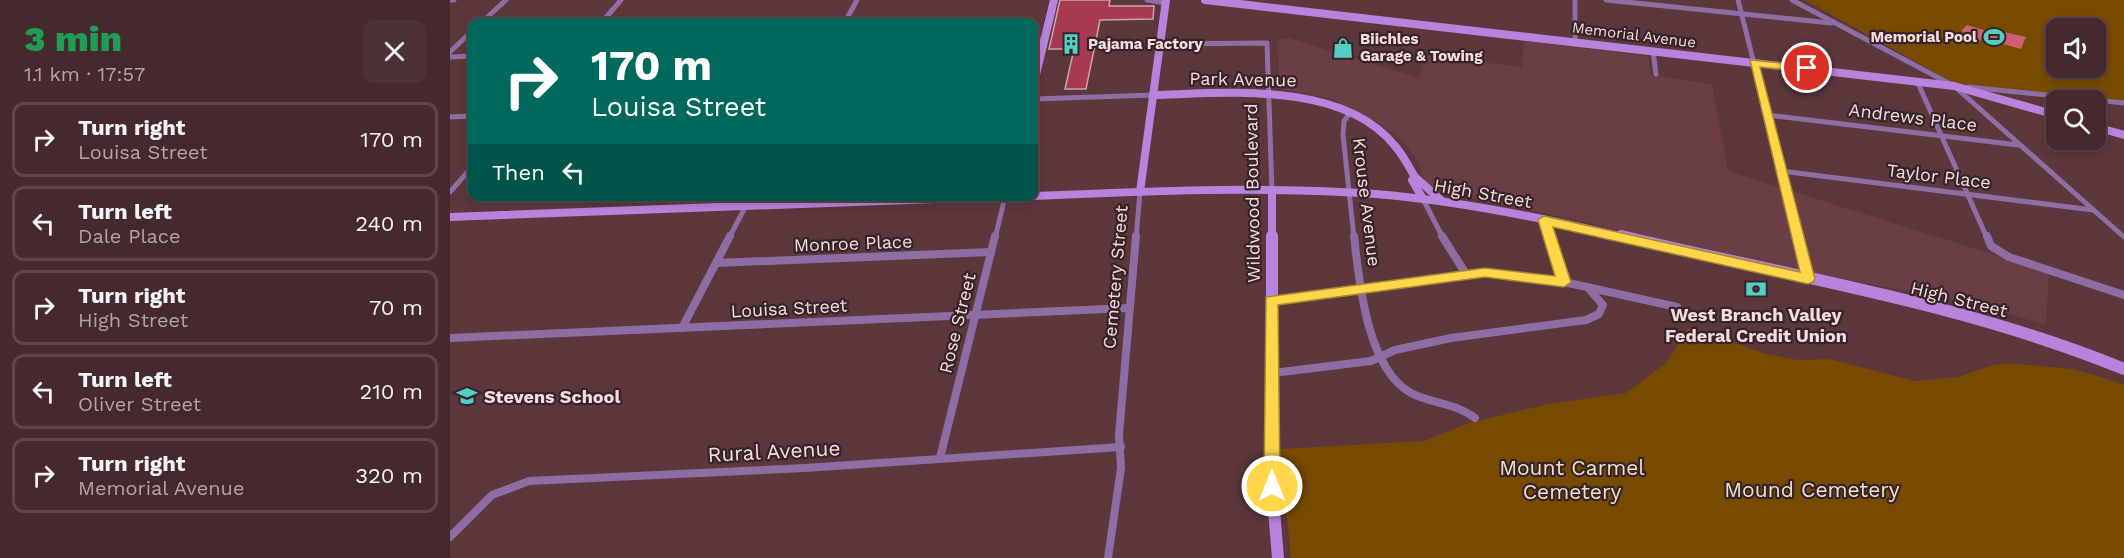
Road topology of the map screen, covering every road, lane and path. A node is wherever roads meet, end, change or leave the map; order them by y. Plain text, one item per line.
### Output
1 (506, 0) edge
2 (621, 0) edge
3 (857, 0) edge
4 (1054, 0) edge
5 (1147, 0) edge
6 (1205, 0) edge
7 (1575, 0) edge
8 (1606, 0) edge
9 (1738, 0) edge
10 (1792, 0) edge
11 (1166, 2) edge
12 (1742, 15) junction
13 (486, 18) edge
14 (605, 18) edge
15 (847, 18) edge
16 (1837, 24) junction
17 (468, 35) edge
18 (1038, 39) edge
19 (1044, 39) junction
20 (1575, 42) junction
21 (1161, 44) junction
22 (1653, 51) junction
23 (450, 52) edge
24 (468, 56) edge
25 (450, 57) edge
26 (1754, 63) junction
27 (1038, 65) edge
28 (1656, 75) dead end
29 (1917, 81) junction
30 (1953, 86) junction
31 (1268, 93) junction
32 (1154, 95) junction
33 (1038, 99) edge
34 (2124, 103) edge
35 (1350, 112) junction
36 (2046, 112) edge
37 (1767, 115) junction
38 (468, 116) edge
39 (450, 117) edge
40 (2106, 130) edge
41 (1941, 135) junction
42 (2124, 135) edge
43 (2019, 145) junction
44 (1781, 171) junction
45 (468, 172) edge
46 (464, 176) junction
47 (468, 176) edge
48 (1415, 177) junction
49 (1272, 191) junction
50 (450, 192) edge
51 (1140, 192) junction
52 (1350, 192) junction
53 (1967, 195) junction
54 (1038, 196) edge
55 (1423, 199) junction
56 (748, 201) edge
57 (1004, 201) edge
58 (1442, 201) junction
59 (2093, 210) junction
60 (450, 218) edge
61 (1544, 220) junction
62 (2124, 237) edge
63 (991, 252) junction
64 (716, 262) junction
65 (1466, 274) junction
66 (1808, 279) junction
67 (1564, 282) junction
68 (1586, 287) junction
69 (1362, 289) junction
70 (2124, 295) edge
71 (1271, 300) junction
72 (1677, 307) dead end
73 (1128, 308) junction
74 (976, 315) junction
75 (682, 328) junction
76 (450, 338) edge
77 (1380, 358) junction
78 (2124, 369) edge
79 (1273, 373) junction
80 (1475, 418) dead end
81 (1121, 447) junction
82 (940, 458) junction
83 (450, 537) edge
84 (1108, 558) edge
85 (1278, 558) edge

1 - 13 street
2 - 14 street
3 - 15 street
4 - 19 street
5 - 11 street
6 - 20 street, Memorial Avenue
7 - 20 street
8 - 12 street
9 - 12 street
10 - 16 street
11 - 21 street, Cemetery Street
12 - 16 street
12 - 26 street
16 - 30 street
17 - 23 street
18 - 19 street
19 - 27 street
20 - 22 street, Memorial Avenue
21 - 31 street, Wildwood Boulevard
21 - 32 street, Cemetery Street
22 - 26 street, Memorial Avenue
22 - 28 street
24 - 25 street
26 - 29 street, Memorial Avenue
26 - 37 street
29 - 30 street, Memorial Avenue
29 - 41 street
30 - 34 street
30 - 36 street, Memorial Avenue
30 - 43 street
31 - 32 street, Park Avenue
31 - 35 street, Park Avenue
31 - 49 street, Wildwood Boulevard
32 - 33 street, Park Avenue
32 - 51 street, Cemetery Street
35 - 48 street, Park Avenue
35 - 52 street, Krouse Avenue
37 - 41 street, Andrews Place
37 - 44 street
38 - 39 street
40 - 42 street
41 - 43 street, Andrews Place
41 - 53 street
43 - 59 street
44 - 53 street, Taylor Place
44 - 66 street
45 - 46 street
46 - 47 street
46 - 50 street
48 - 55 street, Park Avenue
48 - 58 street
49 - 51 street, High Street
49 - 52 street, High Street
49 - 71 street, Wildwood Boulevard
51 - 54 street, High Street
51 - 73 street, Cemetery Street
52 - 55 street, High Street
52 - 69 street, Krouse Avenue
53 - 59 street, Taylor Place
53 - 70 street
55 - 58 street, High Street
55 - 65 street, Park Avenue
56 - 60 street
56 - 64 street
57 - 63 street, Rose Street
58 - 61 street, High Street
59 - 62 street
61 - 66 street, High Street
61 - 67 street
63 - 64 street, Monroe Place
63 - 74 street, Rose Street
64 - 75 street
65 - 67 street
65 - 69 street
66 - 78 street, High Street
67 - 68 street
68 - 72 street
68 - 77 street
69 - 71 street
69 - 77 street, Krouse Avenue
71 - 79 street, Wildwood Boulevard
73 - 74 street, Louisa Street
73 - 81 street, Cemetery Street
74 - 75 street, Louisa Street
74 - 82 street, Rose Street
75 - 76 street, Louisa Street
77 - 79 street
77 - 80 street, Krouse Avenue
79 - 85 street, Wildwood Boulevard
81 - 82 street, Rural Avenue
81 - 84 street, Cemetery Street
82 - 83 street, Rural Avenue

